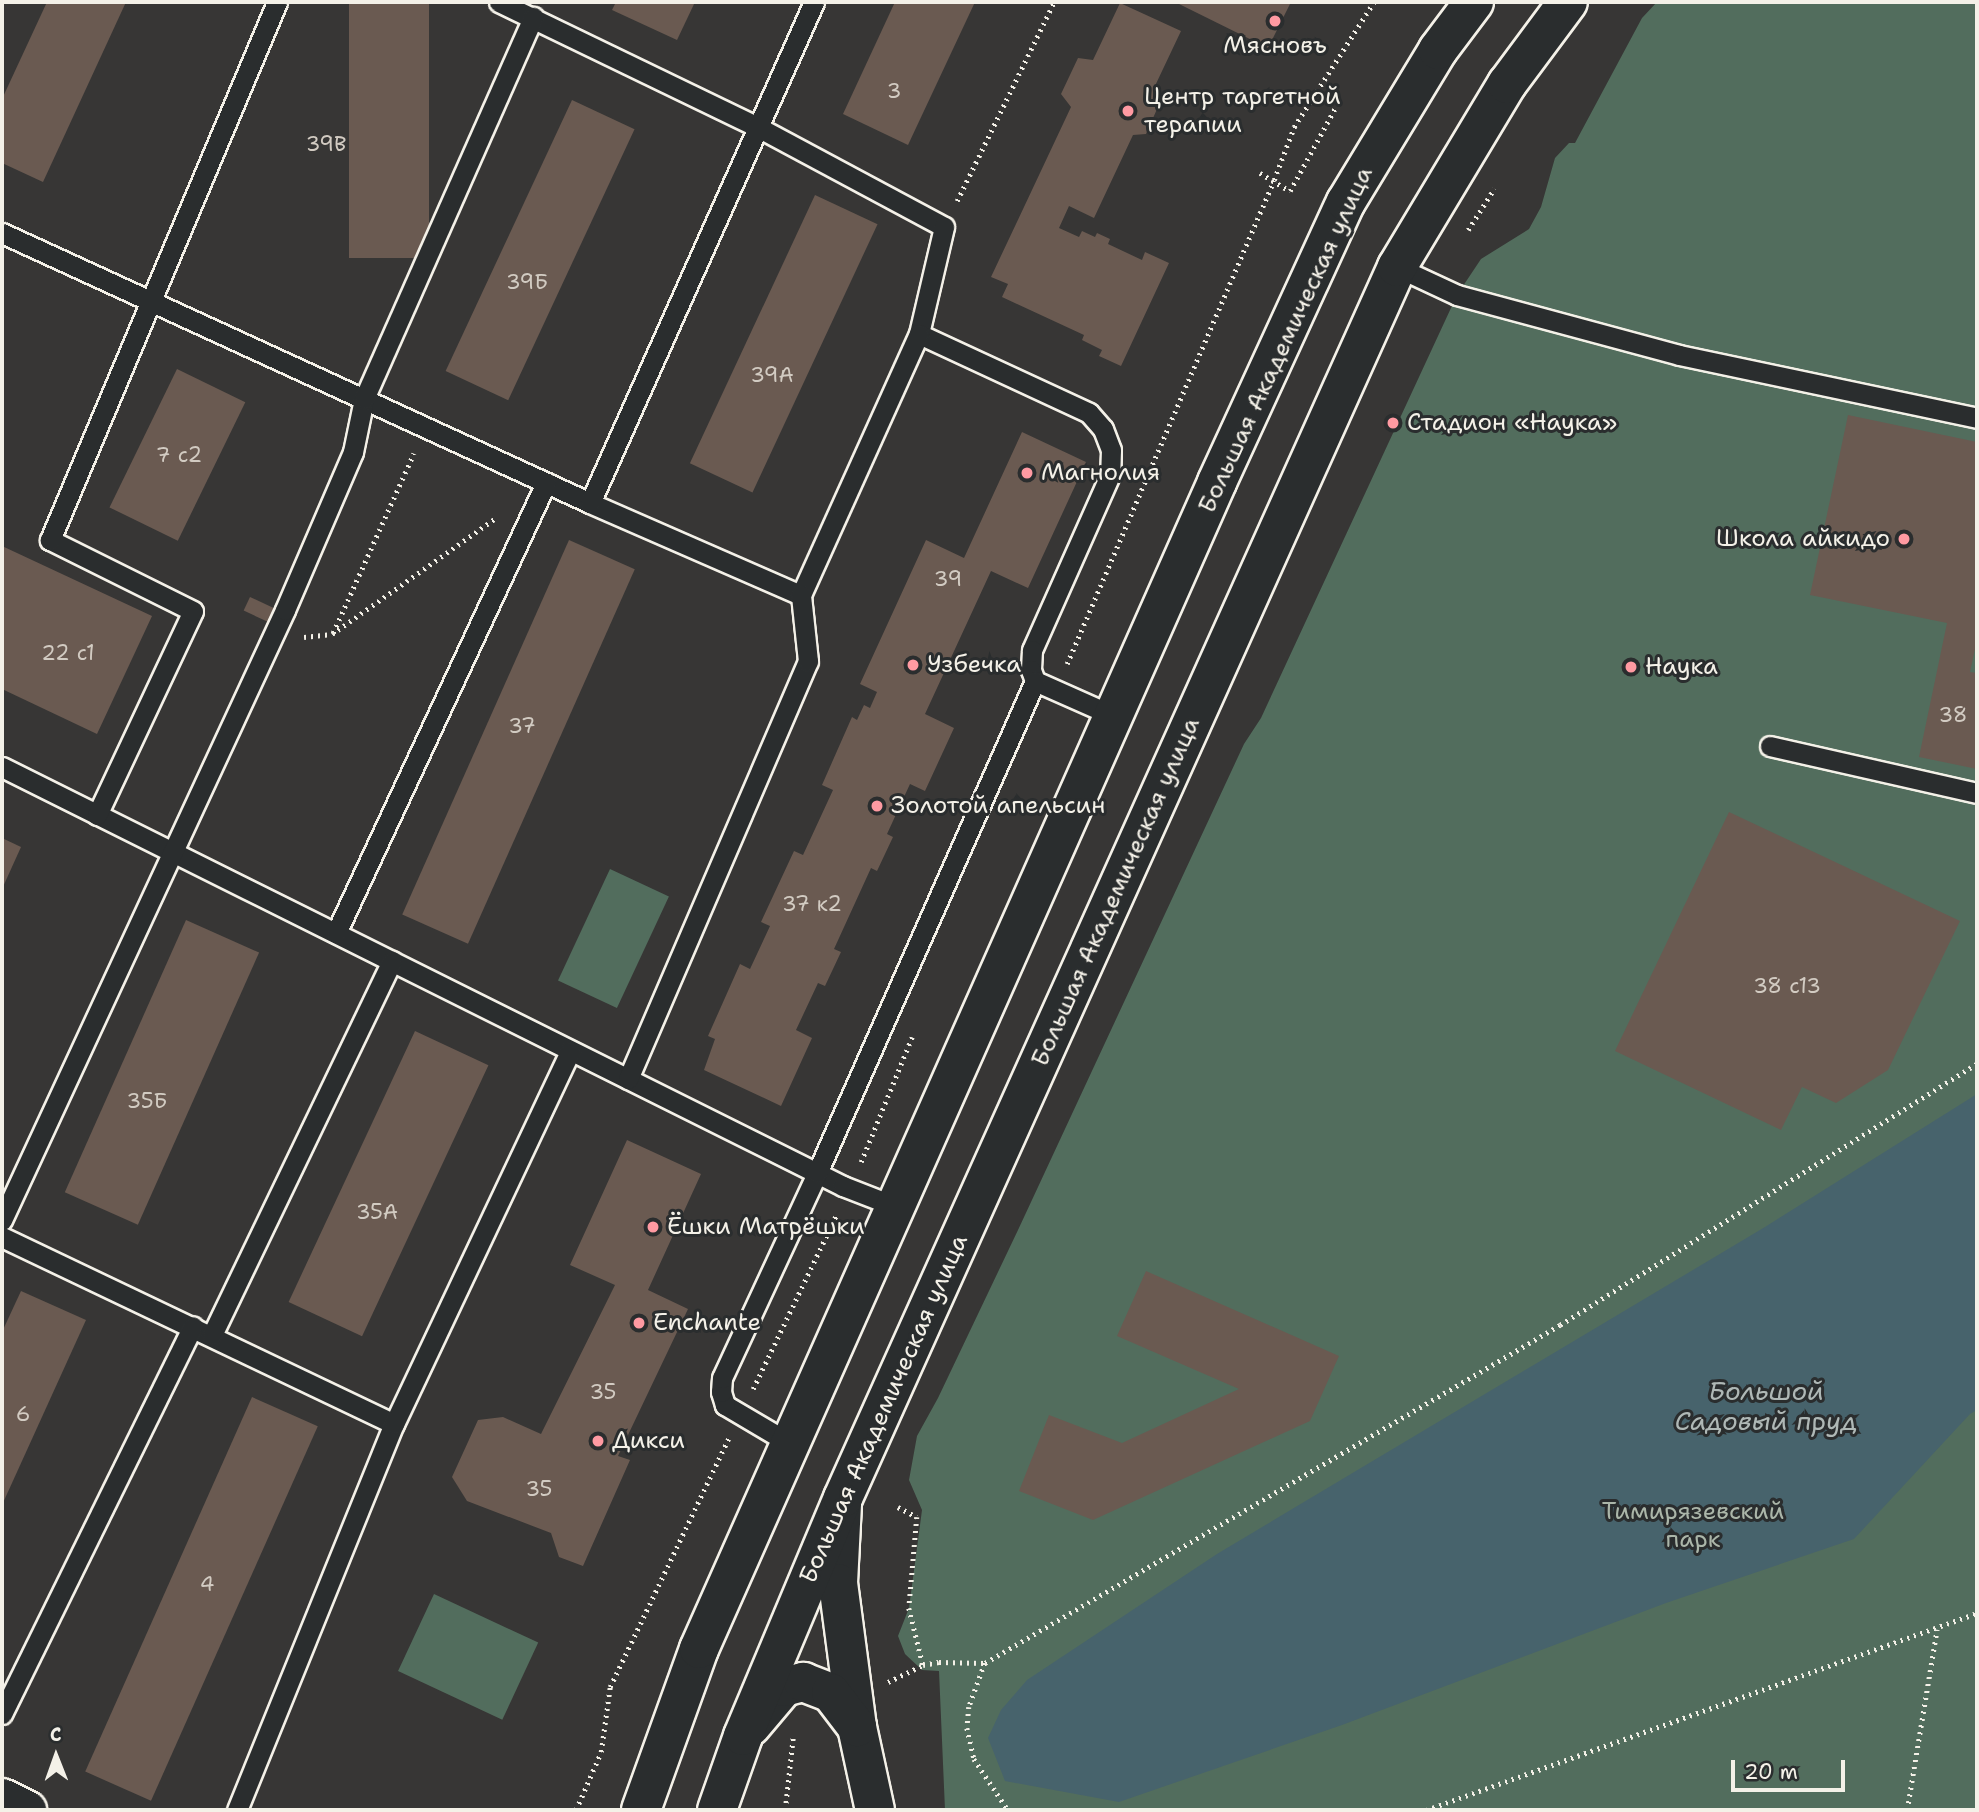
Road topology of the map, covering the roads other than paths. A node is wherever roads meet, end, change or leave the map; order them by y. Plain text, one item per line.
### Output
1 (277, 2) edge
2 (499, 2) edge
3 (814, 2) edge
4 (1474, 2) edge
5 (1568, 2) edge
6 (533, 17) junction
7 (757, 126) junction
8 (2, 233) edge
9 (1397, 267) junction
10 (152, 301) junction
11 (919, 334) junction
12 (364, 399) junction
13 (1977, 418) edge
14 (546, 482) junction
15 (590, 502) junction
16 (802, 595) junction
17 (1035, 681) junction
18 (1114, 716) junction
19 (1770, 746) dead end
20 (2, 767) edge
21 (1977, 793) edge
22 (97, 815) junction
23 (173, 853) junction
24 (336, 933) junction
25 (392, 961) junction
26 (570, 1051) junction
27 (628, 1079) junction
28 (817, 1173) junction
29 (897, 1207) junction
30 (2, 1220) edge
31 (2, 1237) edge
32 (193, 1326) junction
33 (212, 1335) junction
34 (394, 1424) junction
35 (791, 1444) junction
36 (843, 1498) junction
37 (2, 1714) edge
38 (857, 1727) junction
39 (743, 1736) junction
40 (2, 1798) edge
41 (27, 1810) edge
42 (237, 1810) edge
43 (641, 1810) edge
44 (717, 1810) edge
45 (874, 1810) edge

1 - 10 lane
2 - 6 lane
3 - 7 lane
4 - 18 main road, Большая Академическая улица
5 - 9 main road, Большая Академическая улица
6 - 7 lane
6 - 12 lane
7 - 11 lane
7 - 15 lane
8 - 10 lane
9 - 13 lane
9 - 36 main road, Большая Академическая улица
10 - 12 lane
10 - 22 lane
11 - 16 lane
11 - 17 lane
12 - 14 lane
12 - 23 lane
14 - 15 lane
14 - 24 lane
15 - 16 lane
16 - 27 lane
17 - 18 lane
17 - 28 lane
18 - 29 main road, Большая Академическая улица
19 - 21 lane
20 - 22 lane
22 - 23 lane
23 - 24 lane
23 - 30 lane
24 - 25 lane
25 - 26 lane
25 - 33 lane
26 - 27 lane
26 - 34 lane
27 - 28 lane
28 - 29 lane
28 - 35 lane
29 - 35 main road, Большая Академическая улица
31 - 32 lane
32 - 33 lane
32 - 37 lane
33 - 34 lane
34 - 42 lane
35 - 43 main road, Большая Академическая улица
36 - 38 main road
36 - 39 main road, Большая Академическая улица
38 - 39 main road
38 - 45 main road
39 - 44 main road, Большая Академическая улица
40 - 41 main road

